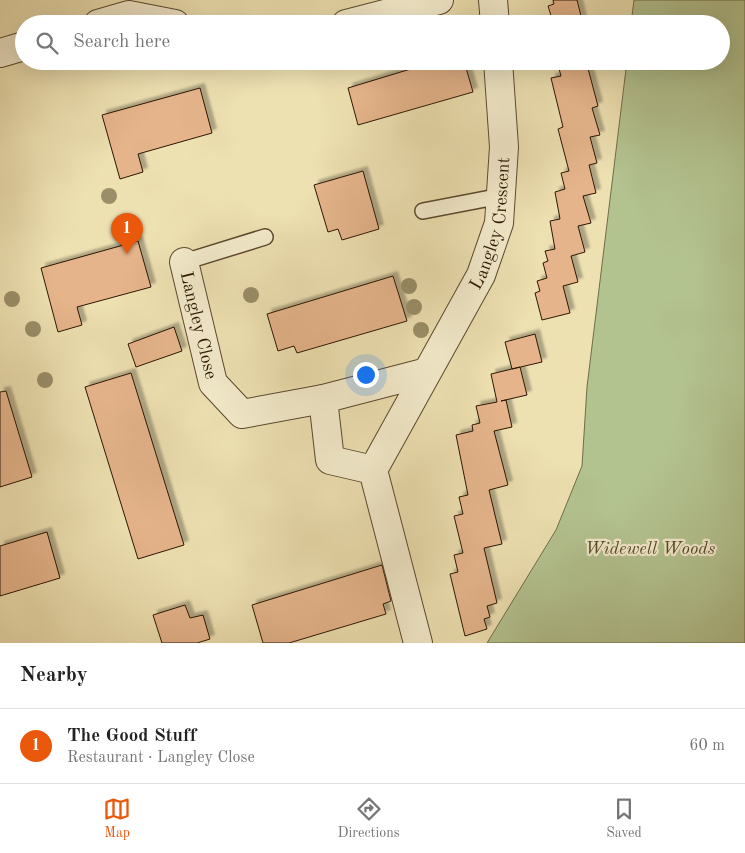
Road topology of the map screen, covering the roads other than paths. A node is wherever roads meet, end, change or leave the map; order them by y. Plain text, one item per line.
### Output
1 (439, 0) edge
2 (493, 0) edge
3 (381, 15) edge
4 (494, 15) edge
5 (15, 49) edge
6 (0, 53) edge
7 (499, 70) edge
8 (501, 196) junction
9 (424, 211) dead end
10 (265, 237) dead end
11 (184, 262) joint
12 (427, 372) junction
13 (323, 399) junction
14 (373, 470) junction
15 (418, 643) edge

1 - 3 street
2 - 4 street
5 - 6 street
7 - 8 street, Langley Crescent
8 - 9 lane
8 - 12 street, Langley Crescent
10 - 11 lane
11 - 13 street, Langley Close
12 - 13 street
12 - 14 street, Langley Crescent
13 - 14 street
14 - 15 street

